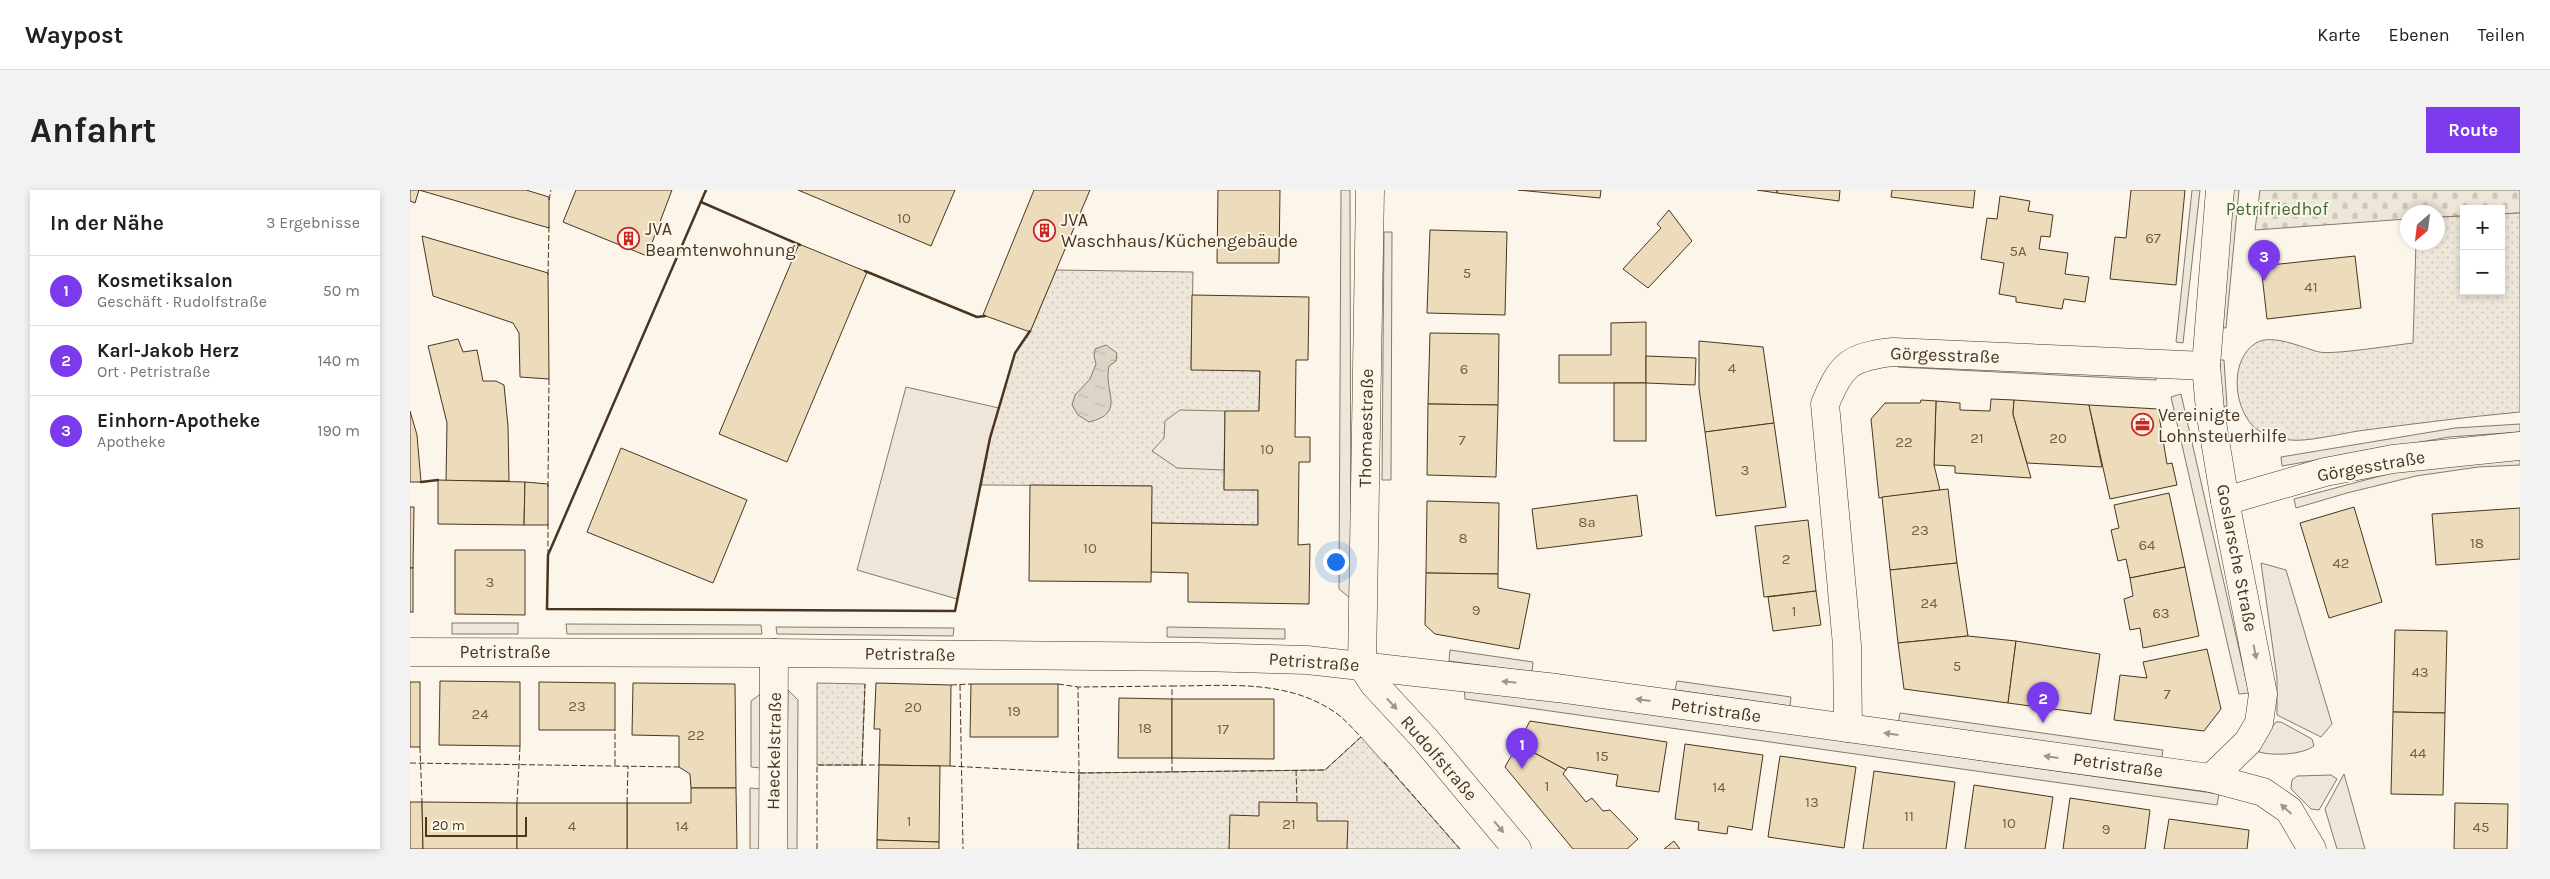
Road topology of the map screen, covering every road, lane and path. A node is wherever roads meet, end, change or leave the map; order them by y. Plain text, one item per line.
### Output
1 (1370, 190) edge
2 (2220, 190) edge
3 (2206, 366) junction
4 (2520, 446) edge
5 (2225, 501) junction
6 (410, 652) edge
7 (774, 653) junction
8 (1362, 666) junction
9 (1848, 728) junction
10 (2212, 778) junction
11 (773, 849) edge
12 (1518, 849) edge
13 (2312, 849) edge

1 - 8 street, Thomaestraße
2 - 3 street, Goslarsche Straße
3 - 5 street, Goslarsche Straße
3 - 9 street, Görgesstraße
4 - 5 street, Görgesstraße
5 -> 10 street, Goslarsche Straße
6 - 7 street, Petristraße
7 - 8 street, Petristraße
7 - 11 street, Haeckelstraße
9 -> 8 street, Petristraße
8 -> 12 street, Rudolfstraße
10 -> 9 street, Petristraße
13 -> 10 street

